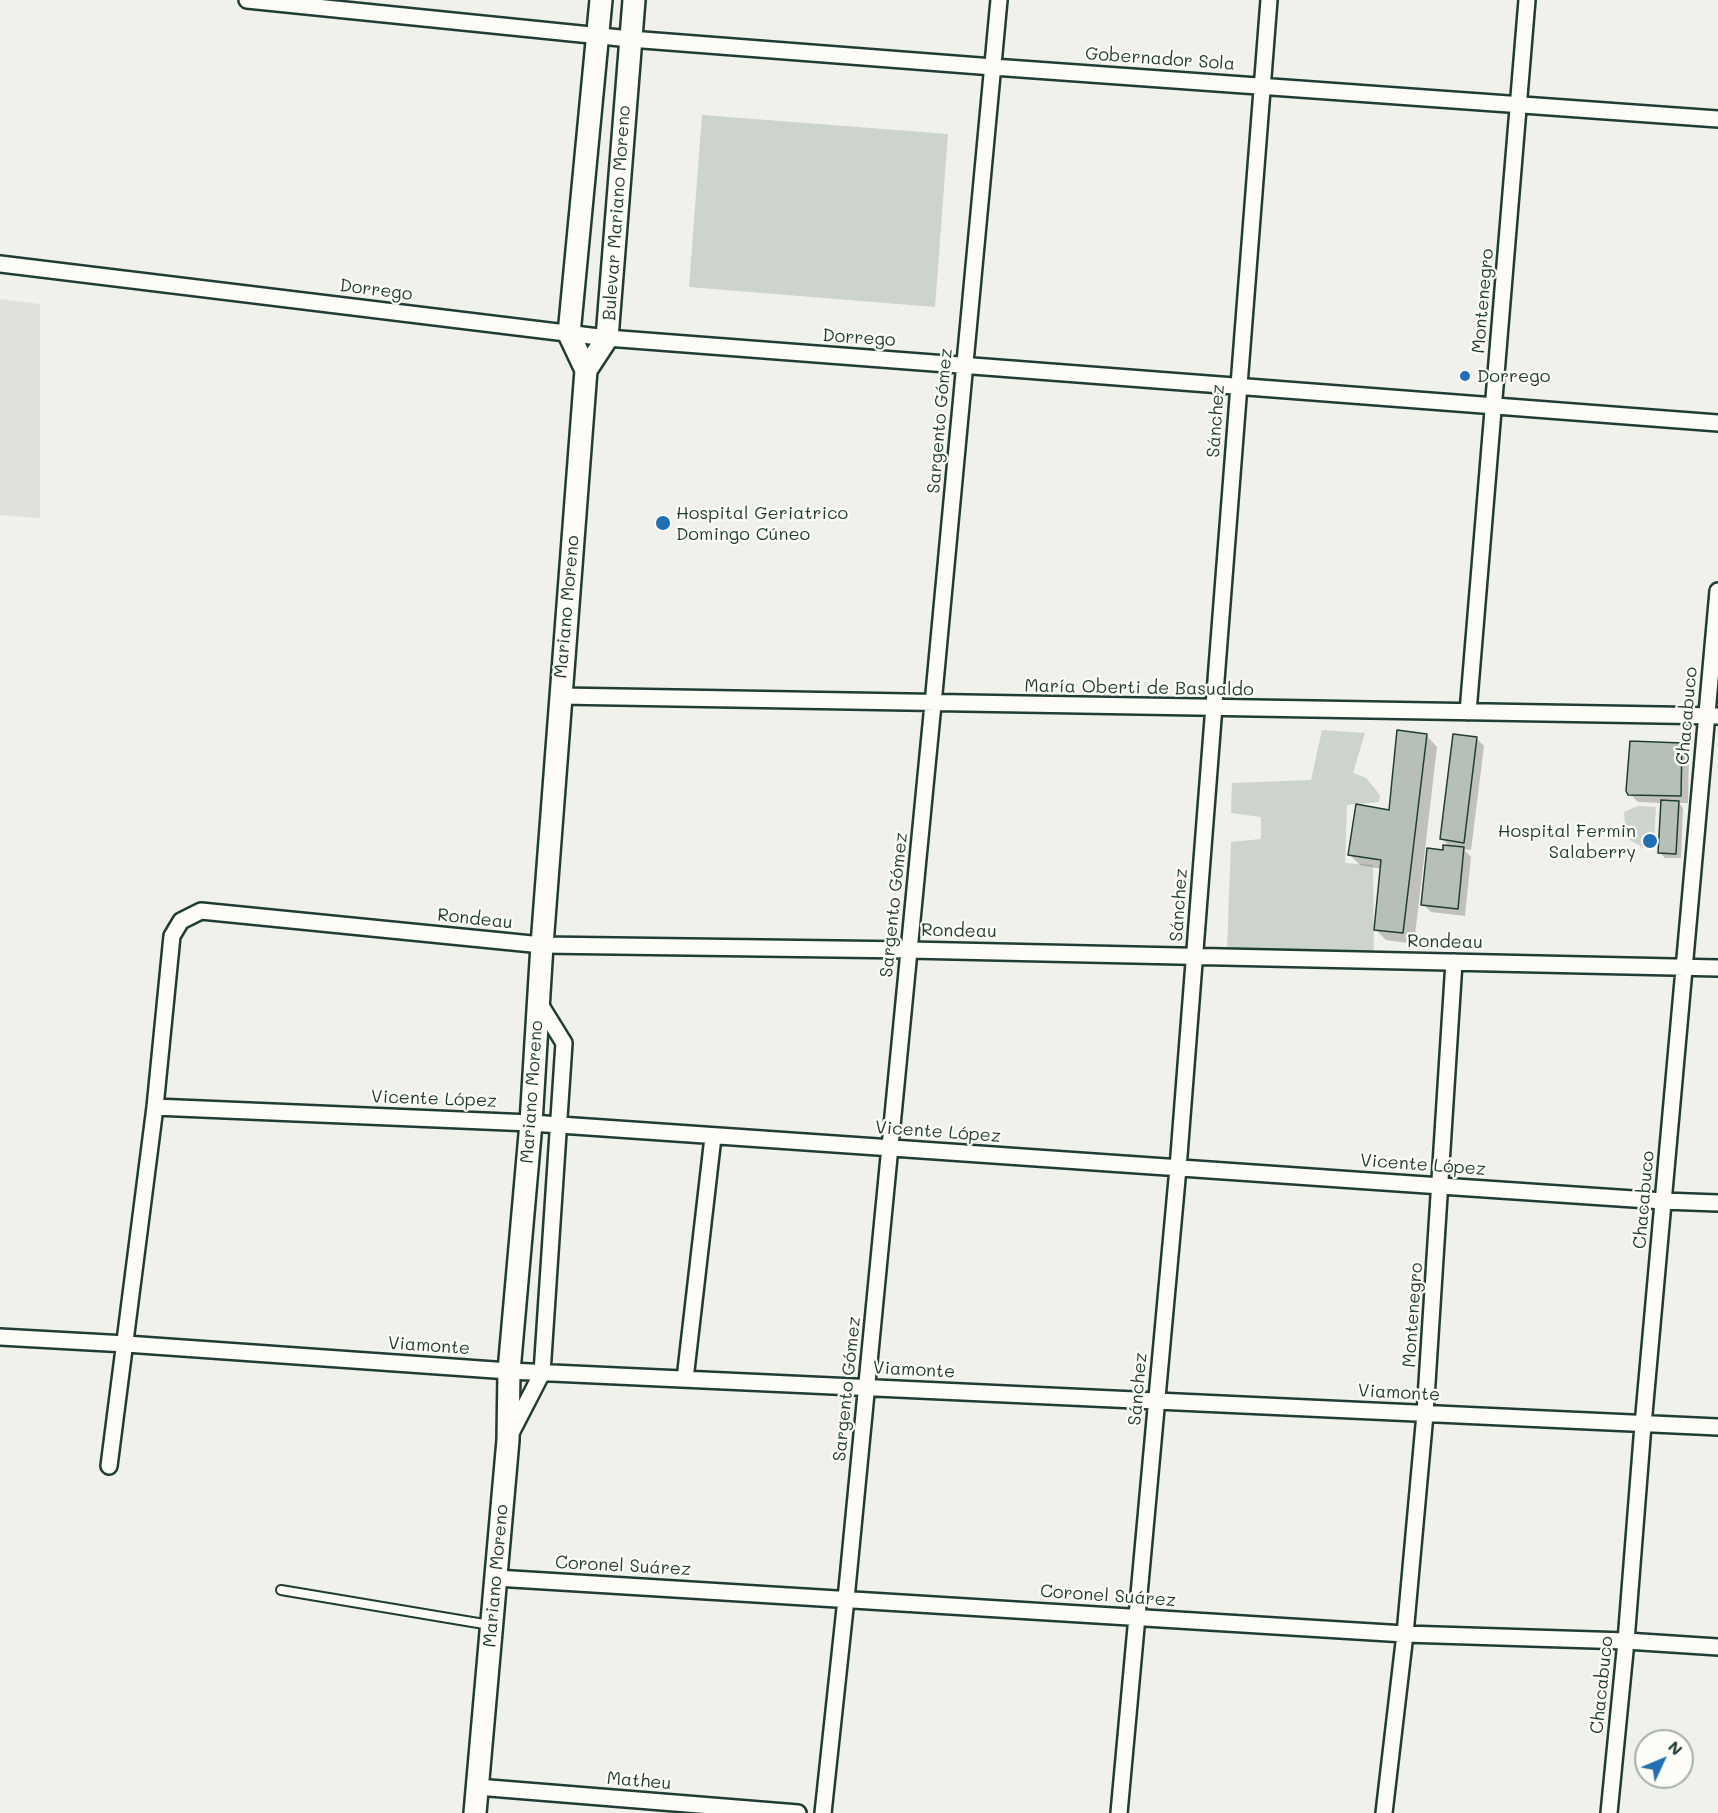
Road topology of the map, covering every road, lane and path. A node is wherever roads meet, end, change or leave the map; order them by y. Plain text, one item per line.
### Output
1 (247, 0) edge
2 (601, 0) edge
3 (634, 0) edge
4 (999, 0) edge
5 (1269, 0) edge
6 (1527, 0) edge
7 (598, 36) junction
8 (630, 39) junction
9 (993, 67) junction
10 (1262, 86) junction
11 (1518, 105) junction
12 (1718, 119) edge
13 (0, 264) edge
14 (569, 334) junction
15 (607, 338) junction
16 (965, 365) junction
17 (586, 370) junction
18 (1239, 386) junction
19 (1494, 406) junction
20 (1718, 423) edge
21 (1718, 591) edge
22 (560, 696) junction
23 (933, 704) junction
24 (1214, 708) junction
25 (1468, 712) junction
26 (1712, 716) edge
27 (542, 945) junction
28 (909, 950) junction
29 (1194, 956) junction
30 (1454, 962) junction
31 (1684, 968) junction
32 (1718, 968) edge
33 (538, 1001) junction
34 (154, 1107) junction
35 (531, 1123) junction
36 (559, 1125) junction
37 (713, 1137) junction
38 (890, 1149) junction
39 (1178, 1168) junction
40 (1441, 1186) junction
41 (1663, 1201) junction
42 (1718, 1203) edge
43 (0, 1337) edge
44 (126, 1344) junction
45 (508, 1371) junction
46 (542, 1373) junction
47 (685, 1379) junction
48 (867, 1387) junction
49 (1156, 1401) junction
50 (1425, 1414) junction
51 (1643, 1425) junction
52 (1718, 1427) edge
53 (508, 1440) junction
54 (109, 1466) dead end
55 (496, 1578) junction
56 (281, 1590) dead end
57 (846, 1599) junction
58 (1137, 1617) junction
59 (491, 1626) junction
60 (1405, 1634) junction
61 (1626, 1641) junction
62 (1718, 1647) edge
63 (477, 1787) junction
64 (475, 1813) edge
65 (798, 1813) edge
66 (823, 1813) edge
67 (1119, 1813) edge
68 (1384, 1813) edge
69 (1609, 1813) edge

1 - 7 street, Gobernador Sola
2 - 7 main road, Bulevar Mariano Moreno
3 - 8 main road, Bulevar Mariano Moreno
4 - 9 street, Sargento Gómez
5 - 10 street, Sánchez
6 - 11 street, Montenegro
7 - 8 street, Gobernador Sola
7 - 14 main road, Bulevar Mariano Moreno
8 - 9 street, Gobernador Sola
8 - 15 main road, Bulevar Mariano Moreno
9 - 10 street, Gobernador Sola
9 - 16 street, Sargento Gómez
10 - 11 street, Gobernador Sola
10 - 18 street, Sánchez
11 - 12 street, Gobernador Sola
11 - 19 street, Montenegro
13 - 14 street, Dorrego
14 - 15 street, Dorrego
14 - 17 main road
15 - 16 street, Dorrego
15 - 17 main road, Bulevar Mariano Moreno
16 - 18 street, Dorrego
16 - 23 street, Sargento Gómez
17 - 22 main road, Mariano Moreno
18 - 19 street, Dorrego
18 - 24 street, Sánchez
19 - 20 street, Dorrego
19 - 25 street, Montenegro
21 - 26 street, Chacabuco
22 - 23 street, María Oberti de Basualdo
22 - 27 main road, Mariano Moreno
23 - 24 street, María Oberti de Basualdo
23 - 28 street, Sargento Gómez
24 - 25 street, María Oberti de Basualdo
24 - 29 street, Sánchez
25 - 26 street, María Oberti de Basualdo
26 - 31 street, Chacabuco
27 - 28 street, Rondeau
27 - 33 main road, Mariano Moreno
27 - 34 street, Rondeau
28 - 29 street, Rondeau
28 - 38 street, Sargento Gómez
29 - 30 street, Rondeau
29 - 39 street, Sánchez
30 - 31 street, Rondeau
30 - 40 street, Montenegro
31 - 32 street, Rondeau
31 - 41 street, Chacabuco
33 - 35 main road, Mariano Moreno
33 - 36 street
34 - 35 street, Vicente López
34 - 44 street
35 - 36 street, Vicente López
35 - 45 main road, Mariano Moreno
36 - 37 street, Vicente López
36 - 46 street
37 - 38 street, Vicente López
37 - 47 street
38 - 39 street, Vicente López
38 - 48 street, Sargento Gómez
39 - 40 street, Vicente López
39 - 49 street, Sánchez
40 - 41 street, Vicente López
40 - 50 street, Montenegro
41 - 42 street, Vicente López
41 - 51 street, Chacabuco
43 - 44 street, Viamonte
44 - 45 street, Viamonte
44 - 54 street
45 - 46 street, Viamonte
45 - 53 main road, Mariano Moreno
46 - 47 street, Viamonte
46 - 53 street
47 - 48 street, Viamonte
48 - 49 street, Viamonte
48 - 57 street, Sargento Gómez
49 - 50 street, Viamonte
49 - 58 street, Sánchez
50 - 51 street, Viamonte
50 - 60 street, Montenegro
51 - 52 street, Viamonte
51 - 61 street, Chacabuco
53 - 55 main road, Mariano Moreno
55 - 57 street, Coronel Suárez
55 - 59 main road, Mariano Moreno
56 - 59 lane
57 - 58 street, Coronel Suárez
57 - 66 street, Sargento Gómez
58 - 60 street, Coronel Suárez
58 - 67 street, Sánchez
59 - 63 main road, Mariano Moreno
60 - 61 street, Coronel Suárez
60 - 68 street, Montenegro
61 - 62 street, Coronel Suárez
61 - 69 street, Chacabuco
63 - 64 main road, Mariano Moreno
63 - 65 street, Matheu

